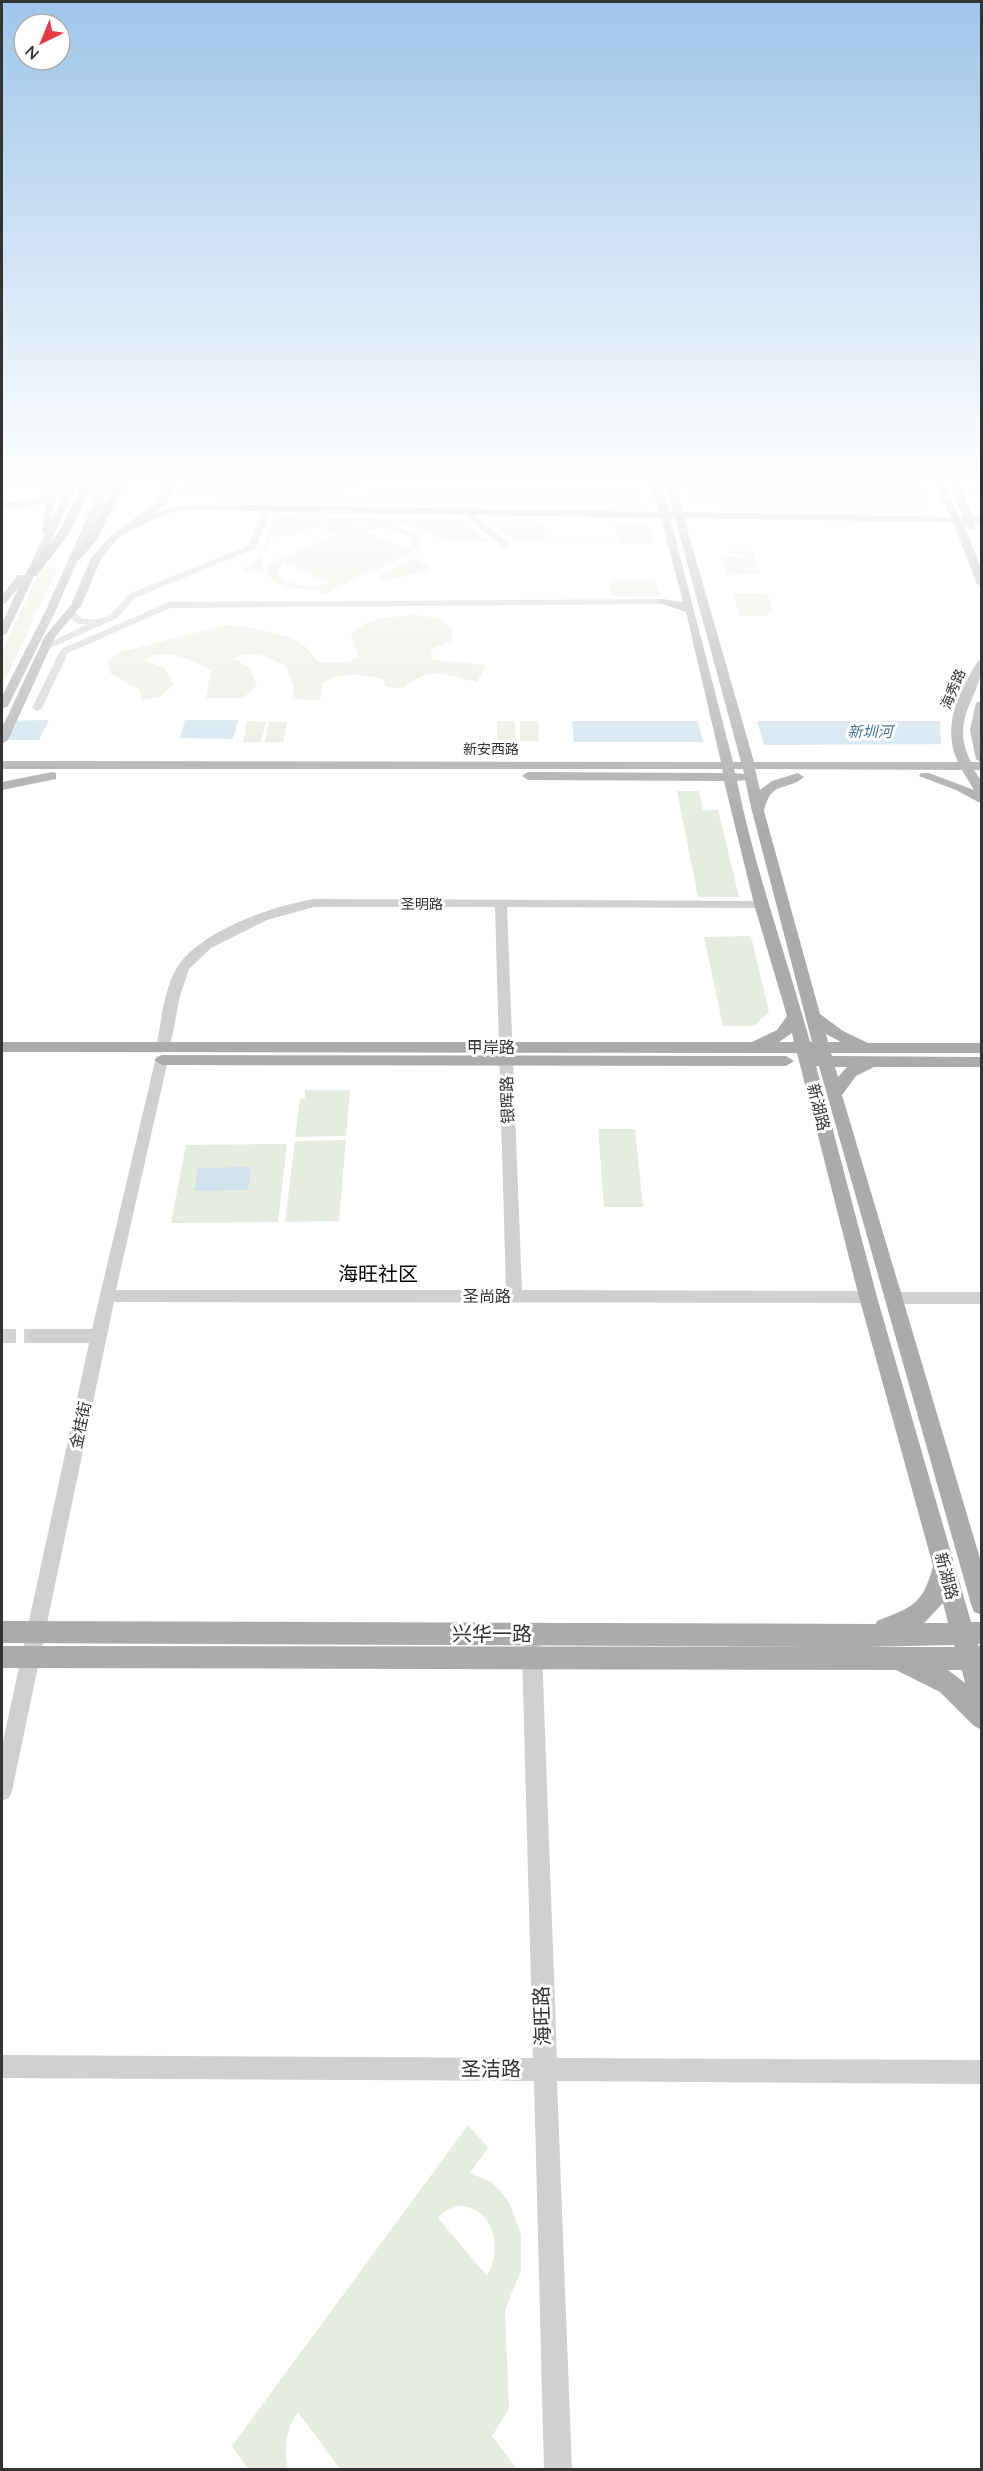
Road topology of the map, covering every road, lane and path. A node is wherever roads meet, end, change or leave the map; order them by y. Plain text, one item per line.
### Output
1 (18, 599) edge
2 (56, 599) edge
3 (78, 599) edge
4 (123, 599) edge
5 (129, 599) edge
6 (671, 599) edge
7 (687, 599) edge
8 (702, 599) edge
9 (662, 602) junction
10 (51, 610) junction
11 (691, 611) junction
12 (71, 614) junction
13 (2, 633) edge
14 (48, 642) junction
15 (981, 663) edge
16 (2, 706) edge
17 (37, 708) dead end
18 (980, 709) edge
19 (721, 738) junction
20 (2, 739) edge
21 (743, 740) junction
22 (978, 741) edge
23 (956, 742) junction
24 (981, 759) edge
25 (684, 764) junction
26 (2, 765) edge
27 (807, 765) junction
28 (908, 766) junction
29 (981, 766) edge
30 (53, 770) junction
31 (554, 770) junction
32 (728, 771) junction
33 (749, 771) junction
34 (972, 773) edge
35 (2, 776) edge
36 (925, 776) junction
37 (670, 777) junction
38 (798, 777) junction
39 (2, 786) edge
40 (981, 793) edge
41 (981, 800) edge
42 (735, 804) junction
43 (758, 811) junction
44 (501, 904) junction
45 (761, 904) junction
46 (795, 1016) junction
47 (813, 1016) junction
48 (2, 1047) edge
49 (981, 1048) edge
50 (81, 1053) junction
51 (162, 1054) junction
52 (506, 1054) junction
53 (757, 1055) junction
54 (815, 1055) junction
55 (872, 1055) junction
56 (948, 1055) junction
57 (2, 1059) edge
58 (981, 1062) edge
59 (816, 1092) junction
60 (834, 1094) junction
61 (833, 1161) junction
62 (854, 1161) junction
63 (107, 1296) junction
64 (514, 1296) junction
65 (868, 1297) junction
66 (893, 1298) junction
67 (981, 1298) edge
68 (36, 1336) tunnel mouth
69 (98, 1336) junction
70 (906, 1431) junction
71 (932, 1431) junction
72 (967, 1551) junction
73 (944, 1563) junction
74 (981, 1575) edge
75 (981, 1604) edge
76 (2, 1632) edge
77 (37, 1632) junction
78 (972, 1633) edge
79 (531, 1635) junction
80 (757, 1635) junction
81 (860, 1636) junction
82 (2, 1657) edge
83 (31, 1658) junction
84 (532, 1658) junction
85 (762, 1659) junction
86 (976, 1659) edge
87 (892, 1660) junction
88 (981, 1702) edge
89 (981, 1718) edge
90 (2, 1791) edge
91 (2, 2067) edge
92 (544, 2069) junction
93 (981, 2072) edge
94 (558, 2469) edge

1 - 13 main road
2 - 10 main road
3 - 12 main road
4 - 12 street
5 - 14 street
6 - 9 main road
7 - 11 main road, 新湖路
8 - 21 main road, 新湖路
9 - 11 main road
9 - 17 street
10 - 14 main road
10 - 16 main road
11 - 19 main road, 新湖路
12 - 14 main road
14 - 20 main road
15 - 23 main road, 海秀路
18 - 22 main road, 海秀路
19 - 25 main road
19 - 32 main road, 新湖路
20 - 30 main road
21 - 27 main road
21 - 33 main road, 新湖路
22 - 24 main road, 海秀路
23 - 28 main road
23 - 34 main road, 海秀路
25 - 31 main road, 新安西路
25 - 32 main road, 新安西路
26 - 30 main road, 新安西路
27 - 28 main road, 新安西路
27 - 33 main road, 新安西路
28 - 34 main road, 新安西路
29 - 34 main road, 新安西路
30 - 31 main road, 新安西路
30 - 35 main road, 新安西路
30 - 39 main road
31 - 37 main road, 新安西路
32 - 33 main road, 新安西路
32 - 37 main road, 新安西路
32 - 42 main road, 新湖路
33 - 38 main road, 新安西路
33 - 43 main road, 新湖路
34 - 36 main road, 新安西路
34 - 40 main road, 海秀路
36 - 38 main road, 新安西路
36 - 41 main road
37 - 42 main road
38 - 43 main road
42 - 45 main road, 新湖路
43 - 47 main road, 新湖路
44 - 45 street, 圣明路
44 - 51 street, 圣明路
44 - 52 street, 银晖路
45 - 46 main road, 新湖路
46 - 53 main road
46 - 54 main road, 新湖路
47 - 54 main road, 新湖路
47 - 55 main road
48 - 50 main road, 甲岸路
49 - 56 main road, 甲岸路
50 - 51 main road, 甲岸路
50 - 57 main road, 甲岸路
51 - 52 main road, 甲岸路
51 - 63 street, 金桂街
52 - 53 main road, 甲岸路
52 - 64 street, 银晖路
53 - 54 main road, 甲岸路
53 - 59 main road
54 - 55 main road, 甲岸路
54 - 59 main road, 新湖路
54 - 60 main road, 新湖路
55 - 56 main road, 甲岸路
55 - 60 main road
56 - 58 main road, 甲岸路
59 - 61 main road, 新湖路
60 - 62 main road, 新湖路
61 - 62 main road
61 - 65 main road, 新湖路
62 - 66 main road, 新湖路
63 - 64 street, 圣尚路
63 - 69 street, 金桂街
64 - 65 street, 圣尚路
65 - 70 main road, 新湖路
66 - 67 street
66 - 71 main road, 新湖路
68 - 69 street
69 - 77 street, 金桂街
70 - 71 main road
70 - 73 main road, 新湖路
71 - 72 main road, 新湖路
72 - 74 main road
72 - 75 main road, 新湖路
73 - 78 main road, 新湖路
73 - 81 main road
76 - 77 main road, 兴华一路
77 - 79 main road, 兴华一路
77 - 83 street, 金桂街
78 - 81 main road, 兴华一路
78 - 86 main road, 新湖路
79 - 80 main road, 兴华一路
79 - 84 street, 海旺路
80 - 81 main road, 兴华一路
80 - 85 main road
82 - 83 main road, 兴华一路
83 - 84 main road, 兴华一路
83 - 90 street, 金桂街
84 - 85 main road, 兴华一路
84 - 92 street, 海旺路
85 - 87 main road, 兴华一路
86 - 87 main road, 兴华一路
86 - 88 main road, 新湖路
87 - 89 main road
91 - 92 street, 圣洁路
92 - 93 street, 圣洁路
92 - 94 street, 海旺路

